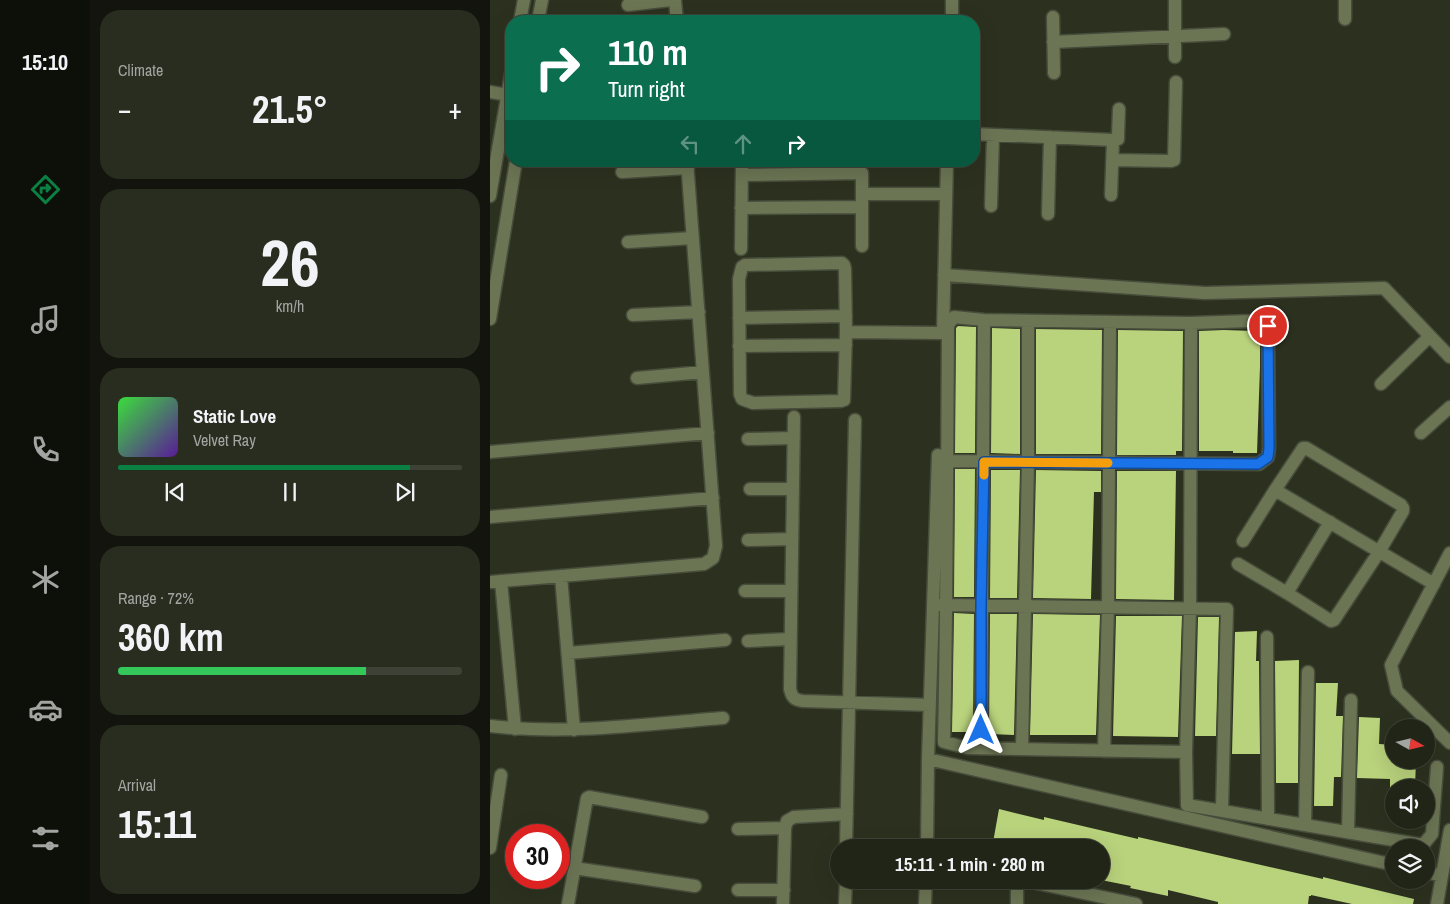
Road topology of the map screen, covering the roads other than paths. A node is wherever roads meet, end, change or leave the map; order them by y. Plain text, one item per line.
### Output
1 (524, 0) edge
2 (542, 0) edge
3 (671, 0) edge
4 (675, 0) edge
5 (952, 0) edge
6 (1175, 0) edge
7 (1345, 0) edge
8 (628, 5) dead end
9 (521, 15) edge
10 (539, 15) edge
11 (676, 15) edge
12 (952, 15) edge
13 (1053, 17) dead end
14 (1346, 19) dead end
15 (1224, 34) dead end
16 (1175, 35) junction
17 (1053, 42) junction
18 (1175, 57) dead end
19 (1054, 73) dead end
20 (1176, 82) dead end
21 (490, 92) edge
22 (505, 94) edge
23 (1119, 109) dead end
24 (505, 112) edge
25 (980, 134) edge
26 (993, 135) junction
27 (1050, 137) junction
28 (1113, 140) junction
29 (1112, 160) junction
30 (515, 167) edge
31 (669, 167) edge
32 (688, 167) edge
33 (742, 167) edge
34 (862, 167) edge
35 (947, 167) edge
36 (622, 172) dead end
37 (742, 176) junction
38 (862, 194) junction
39 (946, 194) junction
40 (1111, 195) dead end
41 (490, 196) edge
42 (991, 206) dead end
43 (862, 207) junction
44 (741, 208) junction
45 (1048, 214) dead end
46 (693, 238) junction
47 (628, 242) dead end
48 (862, 246) dead end
49 (741, 249) dead end
50 (944, 275) junction
51 (698, 312) junction
52 (633, 315) dead end
53 (846, 316) junction
54 (739, 318) junction
55 (490, 319) edge
56 (984, 320) junction
57 (1028, 321) junction
58 (1110, 322) junction
59 (1191, 323) junction
60 (846, 332) junction
61 (943, 333) junction
62 (1430, 336) junction
63 (846, 345) junction
64 (739, 346) junction
65 (1450, 357) edge
66 (703, 372) junction
67 (637, 378) dead end
68 (1381, 384) dead end
69 (1450, 407) edge
70 (794, 416) dead end
71 (855, 420) dead end
72 (708, 433) junction
73 (1421, 433) dead end
74 (794, 438) junction
75 (748, 439) dead end
76 (490, 452) edge
77 (942, 462) junction
78 (984, 462) junction
79 (1028, 462) junction
80 (1110, 463) junction
81 (1191, 464) junction
82 (750, 489) dead end
83 (793, 489) junction
84 (1275, 490) junction
85 (713, 498) junction
86 (490, 517) edge
87 (1330, 522) junction
88 (792, 539) junction
89 (748, 540) dead end
90 (1243, 542) dead end
91 (1379, 552) junction
92 (1450, 553) edge
93 (1238, 564) dead end
94 (561, 576) junction
95 (495, 582) edge
96 (1434, 584) junction
97 (745, 591) dead end
98 (791, 591) junction
99 (1287, 593) junction
100 (934, 605) junction
101 (947, 605) junction
102 (981, 606) junction
103 (1025, 606) junction
104 (1108, 607) junction
105 (1190, 608) junction
106 (1267, 637) dead end
107 (790, 639) junction
108 (725, 640) dead end
109 (748, 641) dead end
110 (568, 653) junction
111 (1308, 672) dead end
112 (1351, 700) dead end
113 (849, 702) junction
114 (930, 705) junction
115 (723, 718) dead end
116 (490, 726) edge
117 (515, 729) junction
118 (574, 730) junction
119 (1450, 743) edge
120 (981, 748) junction
121 (1022, 749) junction
122 (1104, 751) junction
123 (1186, 752) junction
124 (928, 759) junction
125 (1437, 767) dead end
126 (501, 775) dead end
127 (1222, 810) junction
128 (847, 814) junction
129 (702, 818) dead end
130 (1268, 819) junction
131 (1305, 825) junction
132 (785, 828) junction
133 (738, 829) dead end
134 (1450, 830) edge
135 (1348, 832) junction
136 (846, 839) edge
137 (927, 839) edge
138 (490, 848) edge
139 (1385, 863) edge
140 (574, 868) junction
141 (1435, 874) edge
142 (1442, 876) junction
143 (695, 886) dead end
144 (846, 889) edge
145 (926, 889) edge
146 (1017, 889) edge
147 (1053, 889) edge
148 (738, 890) dead end
149 (784, 890) junction
150 (1088, 899) edge
151 (568, 904) edge
152 (783, 904) edge
153 (845, 904) edge
154 (925, 904) edge
155 (1017, 904) edge
156 (1136, 904) edge
157 (1437, 904) edge

1 - 9 street
2 - 10 street
3 - 8 street
4 - 11 street
5 - 12 street
6 - 16 street
7 - 14 street
13 - 17 street
15 - 16 street
16 - 17 street
16 - 18 street
17 - 19 street
20 - 29 street
21 - 22 street
23 - 28 street
24 - 41 street
25 - 26 street
26 - 27 street
26 - 42 street
27 - 28 street
27 - 45 street
28 - 29 street
29 - 40 street
30 - 55 street
31 - 36 street
32 - 46 street
33 - 37 street
34 - 37 street
34 - 38 street
35 - 39 street
37 - 44 street
38 - 39 street
38 - 43 street
39 - 50 street
43 - 44 street
43 - 48 street
44 - 49 street
46 - 47 street
46 - 51 street
50 - 61 street
50 - 62 street
51 - 52 street
51 - 66 street
53 - 54 street
53 - 54 street
53 - 60 street
54 - 64 street
56 - 57 street
56 - 77 street
56 - 78 street
57 - 58 street
57 - 79 street
58 - 59 street
58 - 80 street
59 - 81 street
59 - 81 street
60 - 61 street
60 - 63 street
61 - 77 street
62 - 65 street
62 - 68 street
63 - 64 street
63 - 64 street
66 - 67 street
66 - 72 street
69 - 73 street
70 - 74 street
71 - 113 street
72 - 76 street
72 - 85 street
74 - 75 street
74 - 83 street
77 - 78 street
77 - 100 street
77 - 101 street
78 - 79 street
78 - 102 street
79 - 80 street
79 - 103 street
80 - 81 street
80 - 104 street
81 - 105 street
82 - 83 street
83 - 88 street
84 - 87 street
84 - 90 street
84 - 91 street
85 - 86 street
85 - 94 street
87 - 91 street
87 - 99 street
88 - 89 street
88 - 98 street
91 - 96 street
91 - 99 street
92 - 96 street
93 - 99 street
94 - 95 street
94 - 110 street
95 - 117 street
96 - 119 street
97 - 98 street
98 - 107 street
100 - 101 street
100 - 114 street
101 - 102 street
101 - 120 street
102 - 103 street
102 - 120 street
103 - 104 street
103 - 121 street
104 - 105 street
104 - 122 street
105 - 123 street
105 - 127 street
106 - 130 street
107 - 109 street
107 - 113 street
108 - 110 street
110 - 118 street
111 - 131 street
112 - 135 street
113 - 114 street
113 - 128 street
114 - 124 street
115 - 118 street
116 - 117 street
117 - 118 street
120 - 121 street
121 - 122 street
122 - 123 street
123 - 127 street
124 - 137 street
124 - 139 street
125 - 135 street
126 - 138 street
127 - 130 street
128 - 132 street
128 - 136 street
129 - 140 street
130 - 131 street
131 - 135 street
132 - 133 street
132 - 149 street
134 - 142 street
140 - 143 street
140 - 151 street
141 - 142 street
142 - 157 street
144 - 153 street
145 - 154 street
146 - 155 street
147 - 150 street
148 - 149 street
149 - 152 street
150 - 156 street

